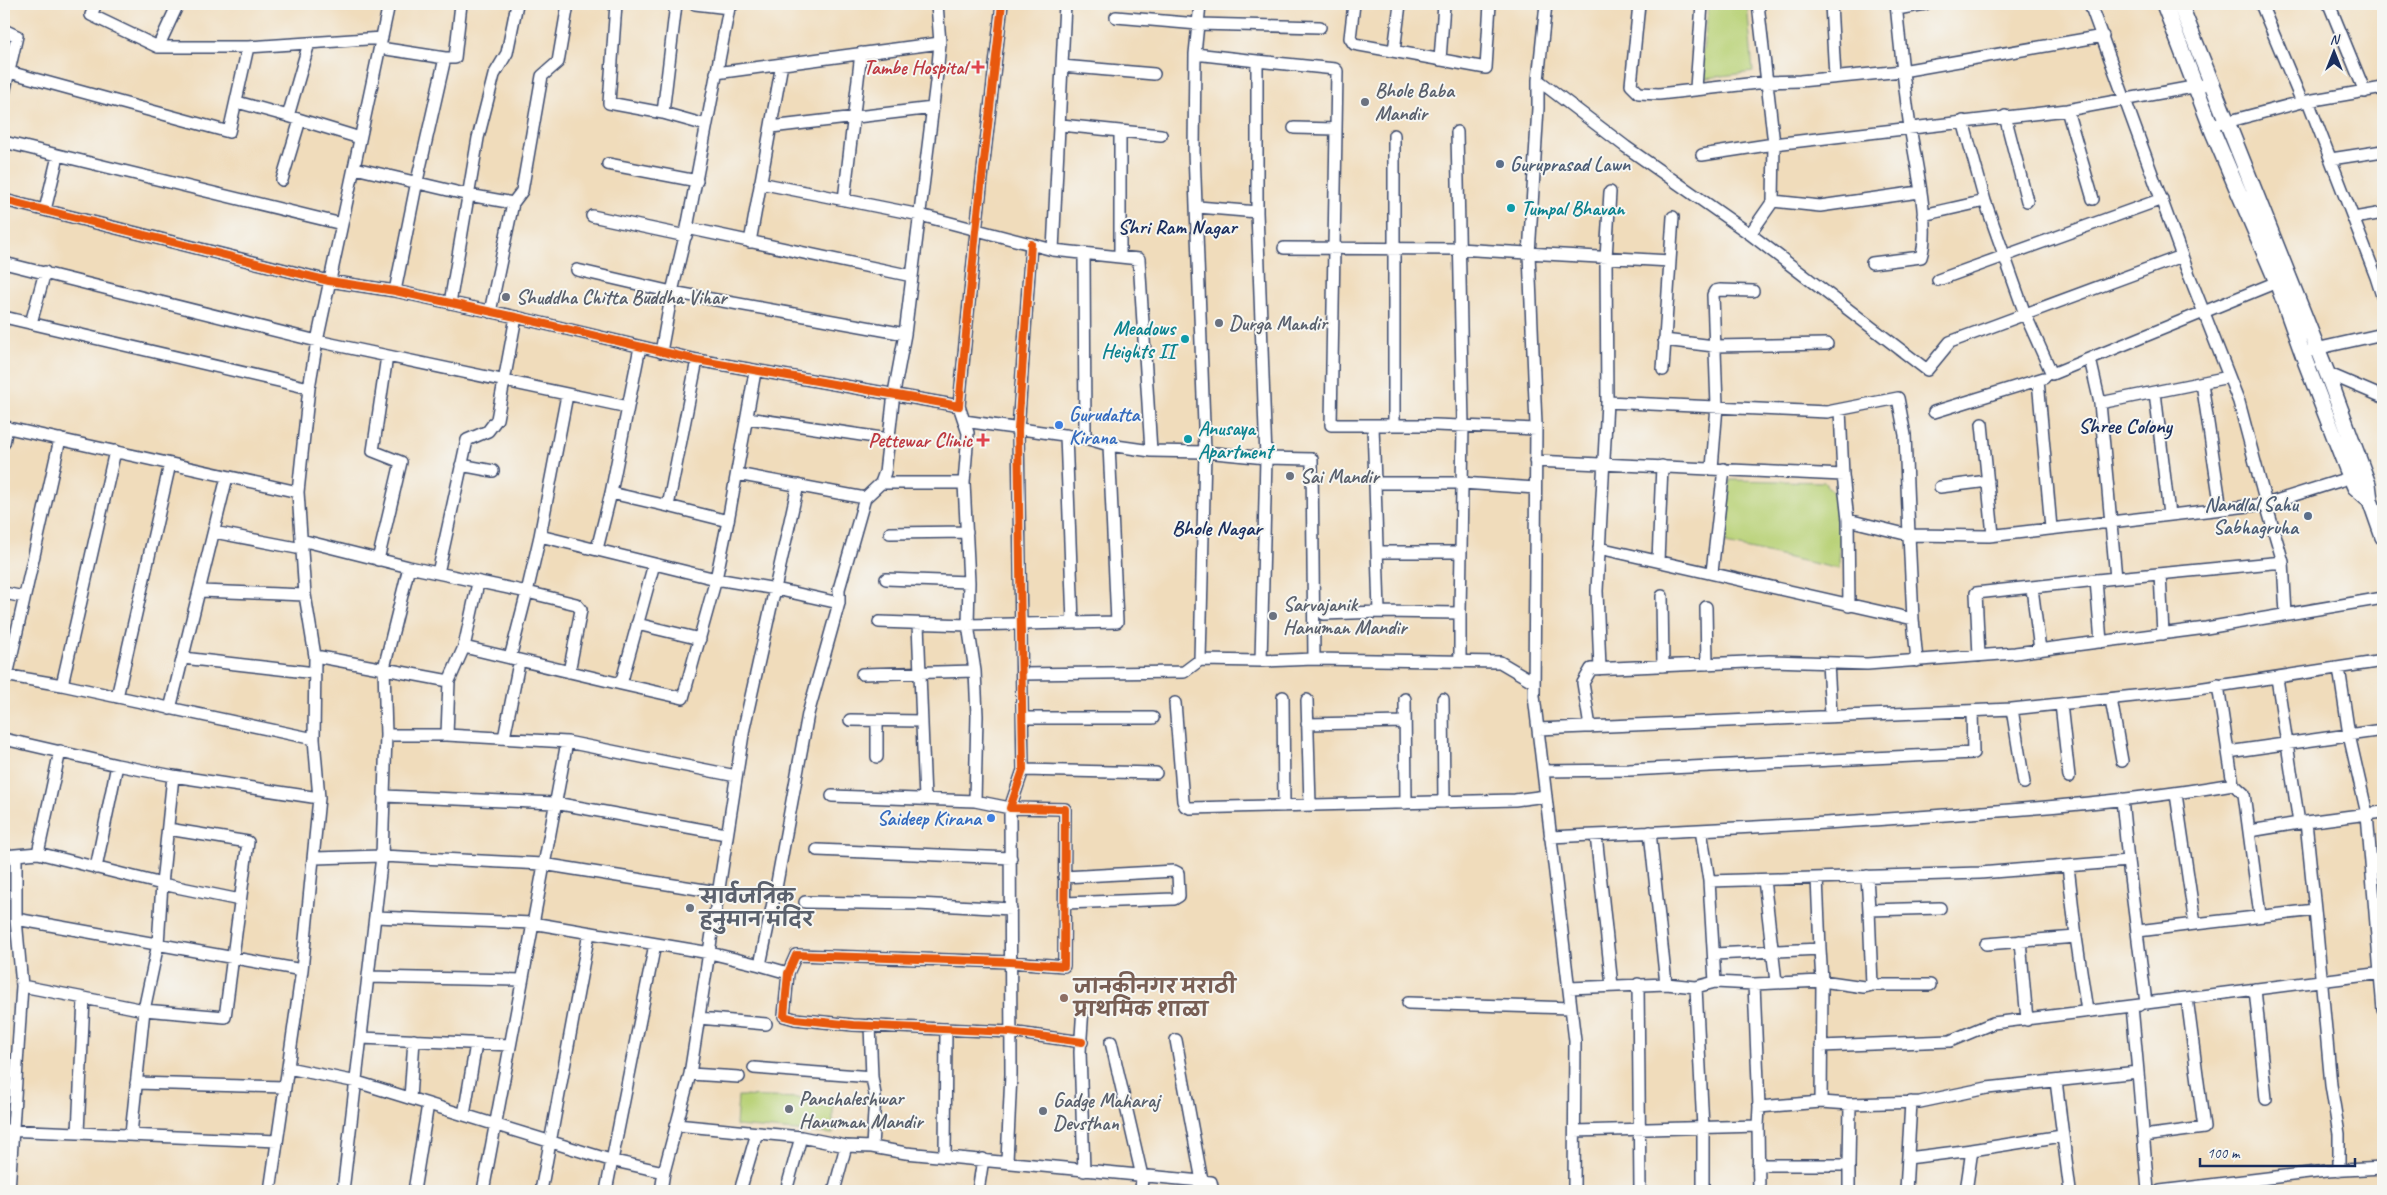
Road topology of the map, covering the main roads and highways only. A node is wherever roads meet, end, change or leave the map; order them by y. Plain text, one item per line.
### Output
1 (2164, 4) edge
2 (2180, 4) edge
3 (2204, 85) junction
4 (2309, 350) junction
5 (2358, 475) junction
6 (2383, 537) edge

1 - 3 main road
2 - 3 main road
3 - 4 main road
3 - 4 main road
4 - 5 main road
4 - 5 main road
5 - 6 main road

